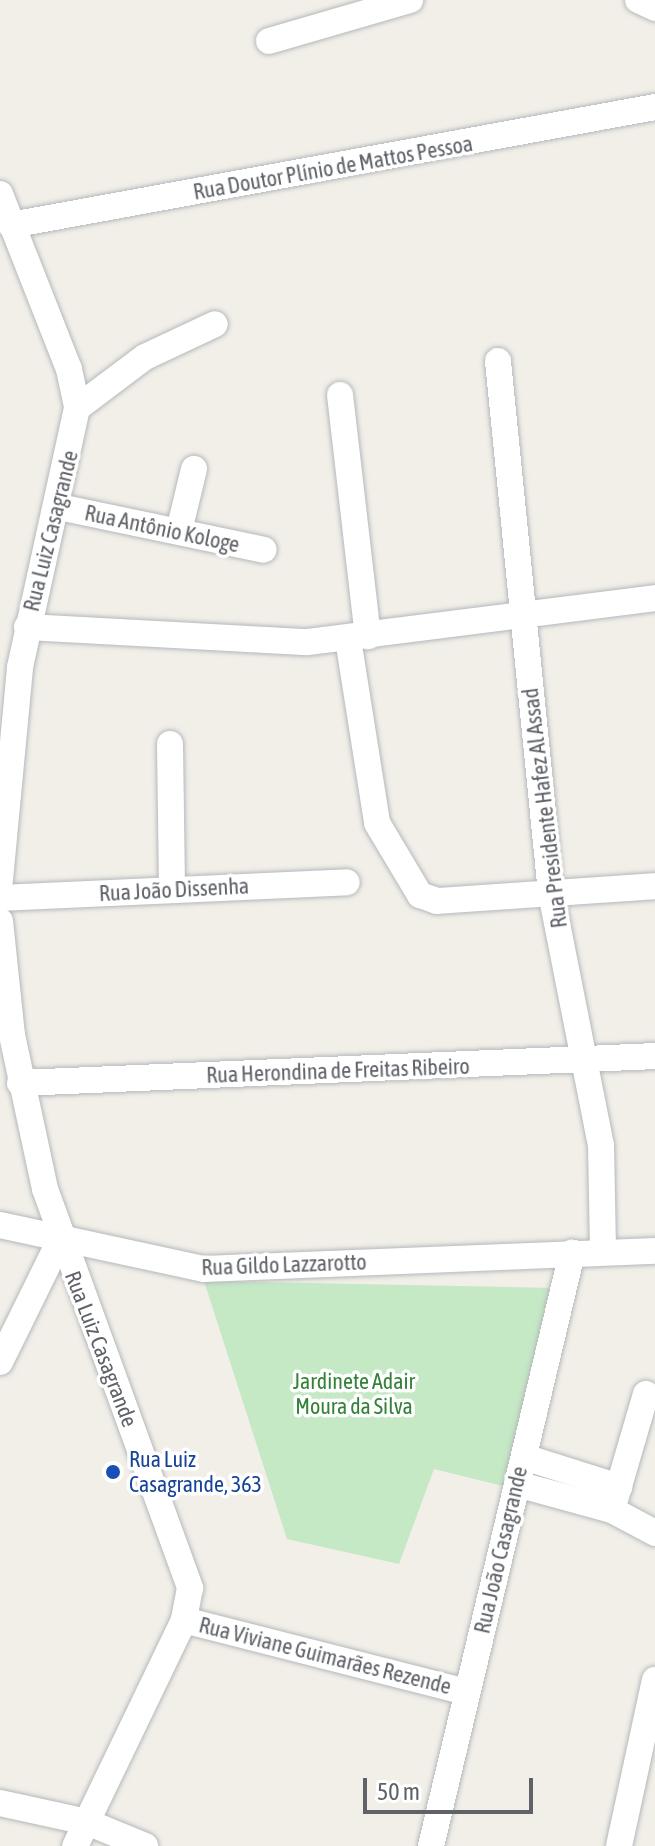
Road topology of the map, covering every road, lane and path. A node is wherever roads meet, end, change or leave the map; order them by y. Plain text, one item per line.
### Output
1 (410, 0) edge
2 (638, 0) edge
3 (655, 8) edge
4 (269, 41) dead end
5 (655, 107) edge
6 (0, 194) edge
7 (11, 225) junction
8 (215, 324) dead end
9 (498, 361) dead end
10 (340, 395) dead end
11 (77, 408) junction
12 (194, 469) dead end
13 (59, 507) junction
14 (179, 531) junction
15 (264, 550) dead end
16 (655, 598) edge
17 (523, 615) junction
18 (27, 627) junction
19 (358, 637) junction
20 (170, 744) dead end
21 (0, 881) edge
22 (347, 882) dead end
23 (655, 886) edge
24 (172, 890) junction
25 (551, 893) junction
26 (0, 898) edge
27 (0, 921) edge
28 (655, 1056) edge
29 (588, 1059) junction
30 (20, 1083) junction
31 (0, 1225) edge
32 (60, 1240) junction
33 (655, 1251) edge
34 (603, 1252) junction
35 (572, 1253) junction
36 (0, 1362) edge
37 (646, 1394) dead end
38 (524, 1457) junction
39 (517, 1484) junction
40 (615, 1499) junction
41 (655, 1533) edge
42 (184, 1620) junction
43 (655, 1680) edge
44 (467, 1692) junction
45 (646, 1761) edge
46 (0, 1803) edge
47 (87, 1822) junction
48 (75, 1846) edge
49 (145, 1846) edge
50 (431, 1846) edge
51 (619, 1846) edge

1 - 4 street
2 - 3 street
5 - 7 street, Rua Doutor Plínio de Mattos Pessoa
6 - 7 street, Rua Luiz Casagrande
7 - 11 street, Rua Luiz Casagrande
8 - 11 street
9 - 17 street, Rua Presidente Hafez Al Assad
10 - 19 street
11 - 13 street, Rua Luiz Casagrande
12 - 14 street
13 - 14 street, Rua Antônio Kologe
13 - 18 street, Rua Luiz Casagrande
14 - 15 street, Rua Antônio Kologe
16 - 17 street
17 - 19 street
17 - 25 street, Rua Presidente Hafez Al Assad
18 - 19 street
18 - 21 street, Rua Luiz Casagrande
19 - 25 street
20 - 24 street
22 - 24 street, Rua João Dissenha
23 - 25 street
24 - 26 street, Rua João Dissenha
25 - 29 street, Rua Presidente Hafez Al Assad
27 - 30 street, Rua Luiz Casagrande
28 - 29 street, Rua Herondina de Freitas Ribeiro
29 - 30 street, Rua Herondina de Freitas Ribeiro
29 - 34 street, Rua Presidente Hafez Al Assad
30 - 32 street, Rua Luiz Casagrande
31 - 32 street, Rua Gildo Lazzarotto
32 - 35 street, Rua Gildo Lazzarotto
32 - 36 street
32 - 42 street, Rua Luiz Casagrande
33 - 34 street, Rua Gildo Lazzarotto
34 - 35 street, Rua Gildo Lazzarotto
35 - 38 street, Rua João Casagrande
37 - 40 street
38 - 39 street, Rua João Casagrande
38 - 40 street
39 - 40 street
39 - 44 street, Rua João Casagrande
40 - 41 street
42 - 44 street, Rua Viviane Guimarães Rezende
42 - 47 street, Rua Luiz Casagrande
43 - 45 street
44 - 50 street, Rua João Casagrande
45 - 51 street
46 - 47 street
47 - 48 street, Rua Luiz Casagrande
47 - 49 street

